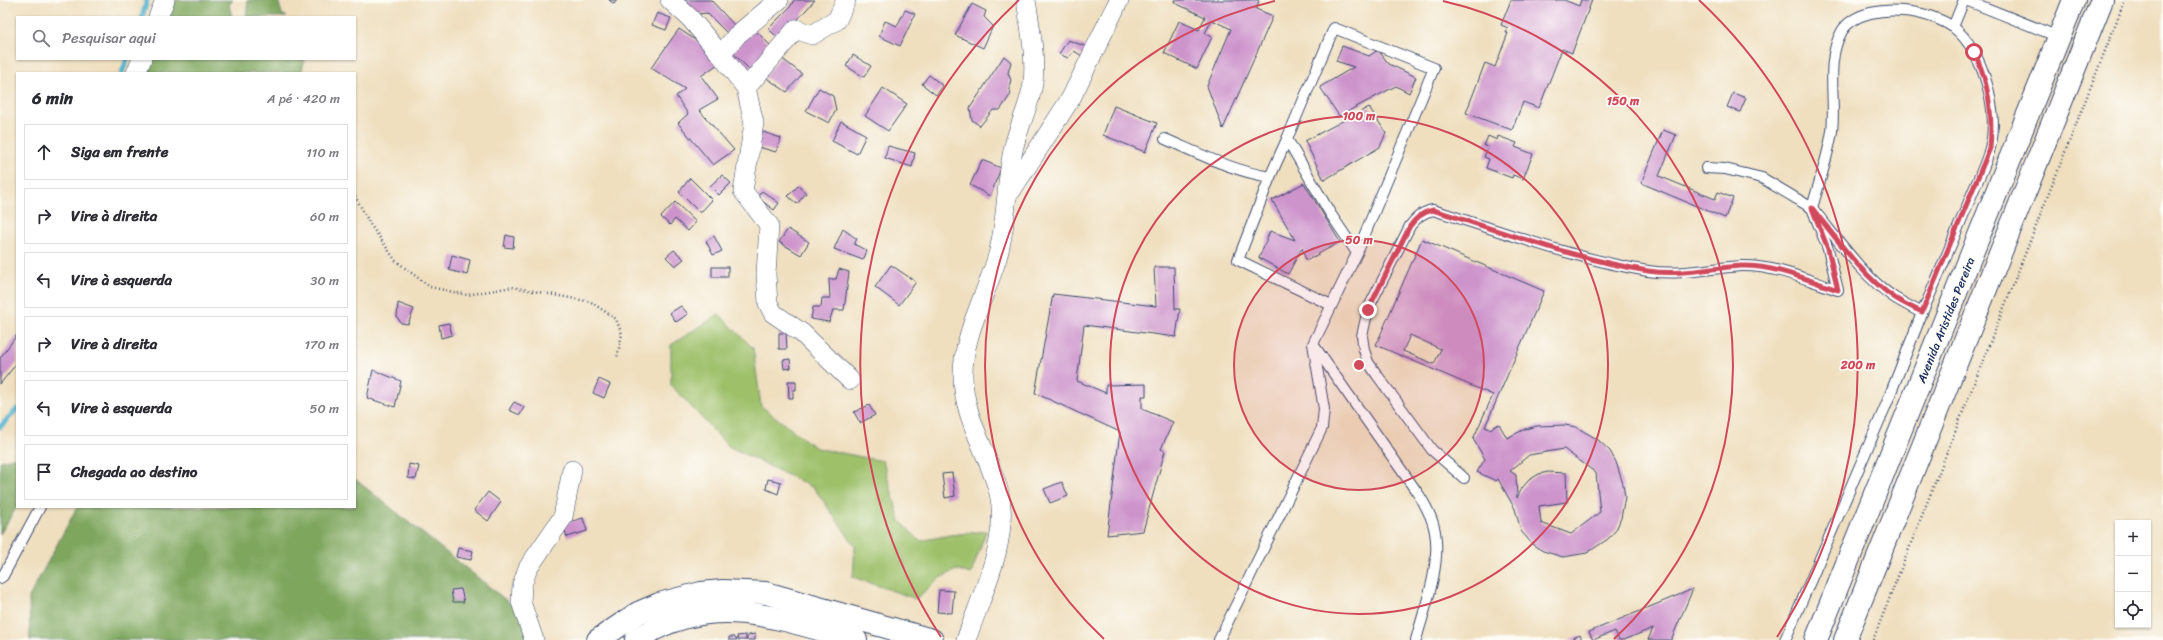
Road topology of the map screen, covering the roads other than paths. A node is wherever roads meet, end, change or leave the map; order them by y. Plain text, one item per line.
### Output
1 (165, 0) edge
2 (670, 0) edge
3 (779, 0) edge
4 (846, 0) edge
5 (1026, 0) edge
6 (1119, 0) edge
7 (1965, 0) edge
8 (2074, 0) edge
9 (2102, 0) edge
10 (158, 16) edge
11 (1953, 27) junction
12 (2059, 37) junction
13 (721, 55) junction
14 (142, 60) edge
15 (136, 72) edge
16 (746, 88) junction
17 (1287, 139) junction
18 (1165, 140) dead end
19 (1706, 168) dead end
20 (1270, 177) junction
21 (1008, 195) junction
22 (1812, 208) junction
23 (1357, 253) junction
24 (1330, 305) junction
25 (1922, 312) junction
26 (1313, 344) junction
27 (850, 380) dead end
28 (572, 470) dead end
29 (1464, 478) dead end
30 (39, 508) edge
31 (0, 578) edge
32 (534, 640) edge
33 (598, 640) edge
34 (636, 640) edge
35 (856, 640) edge
36 (932, 640) edge
37 (966, 640) edge
38 (1218, 640) edge
39 (1416, 640) edge
40 (1785, 640) edge
41 (1816, 640) edge
42 (1845, 640) edge

1 - 10 street
2 - 13 street
3 - 13 street
4 - 16 street
5 - 21 street
6 - 21 street
7 - 11 lane
7 - 12 lane
8 - 12 main road, Avenida Aristides Pereira
9 - 42 main road, Avenida Aristides Pereira
11 - 22 lane
11 - 25 lane
12 - 41 main road, Avenida Aristides Pereira
13 - 16 street
14 - 15 street
16 - 27 street
17 - 20 lane
17 - 23 lane
17 - 23 lane
18 - 20 lane
19 - 22 lane
20 - 24 lane
21 - 37 street
22 - 25 lane
22 - 29 lane
23 - 24 lane
24 - 26 lane
25 - 40 lane
26 - 38 lane
26 - 39 lane
28 - 32 street
30 - 31 lane
33 - 36 main road
34 - 35 main road

